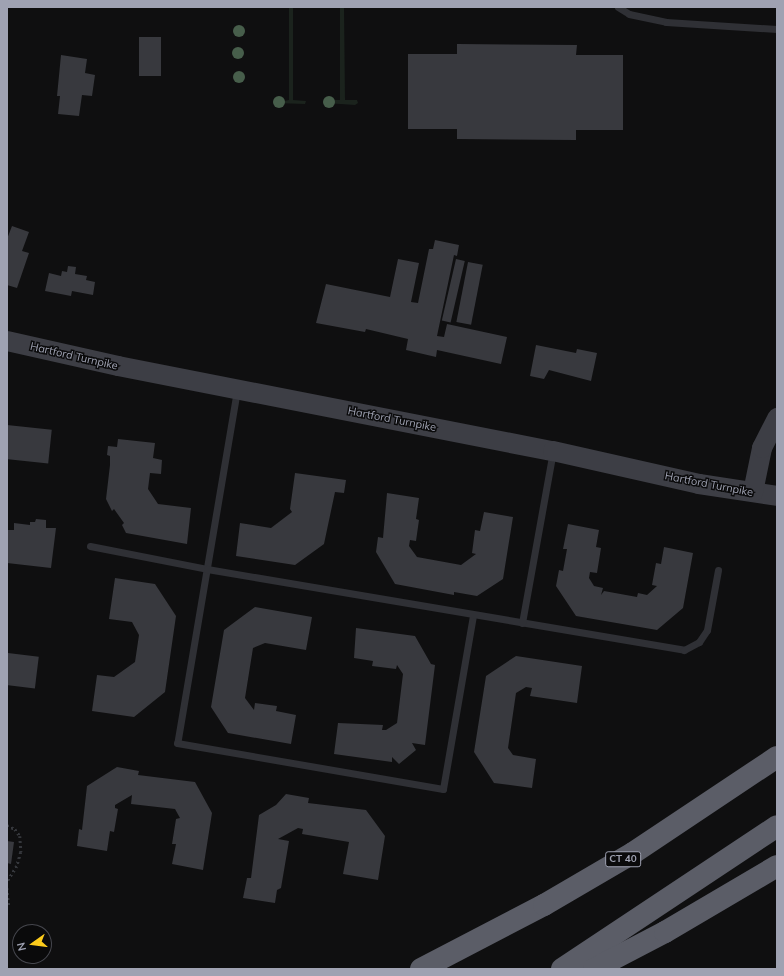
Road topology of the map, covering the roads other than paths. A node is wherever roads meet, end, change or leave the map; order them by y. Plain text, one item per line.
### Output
1 (618, 7) edge
2 (777, 29) edge
3 (7, 341) edge
4 (237, 388) junction
5 (777, 418) edge
6 (553, 451) junction
7 (752, 492) junction
8 (777, 496) edge
9 (90, 546) dead end
10 (207, 568) junction
11 (718, 570) dead end
12 (473, 615) junction
13 (522, 624) junction
14 (777, 757) edge
15 (777, 826) edge
16 (777, 866) edge
17 (421, 969) edge
18 (562, 969) edge
19 (594, 969) edge

1 - 2 lane
3 - 4 main road, Hartford Turnpike
4 - 6 main road, Hartford Turnpike
4 - 10 lane
5 - 7 main road
6 - 7 main road, Hartford Turnpike
6 - 13 lane
7 - 8 main road, Hartford Turnpike
9 - 10 lane
10 - 12 lane
10 - 12 lane
11 - 13 lane
12 - 13 lane
14 - 17 highway, CT 40
15 - 18 highway
16 - 19 highway

